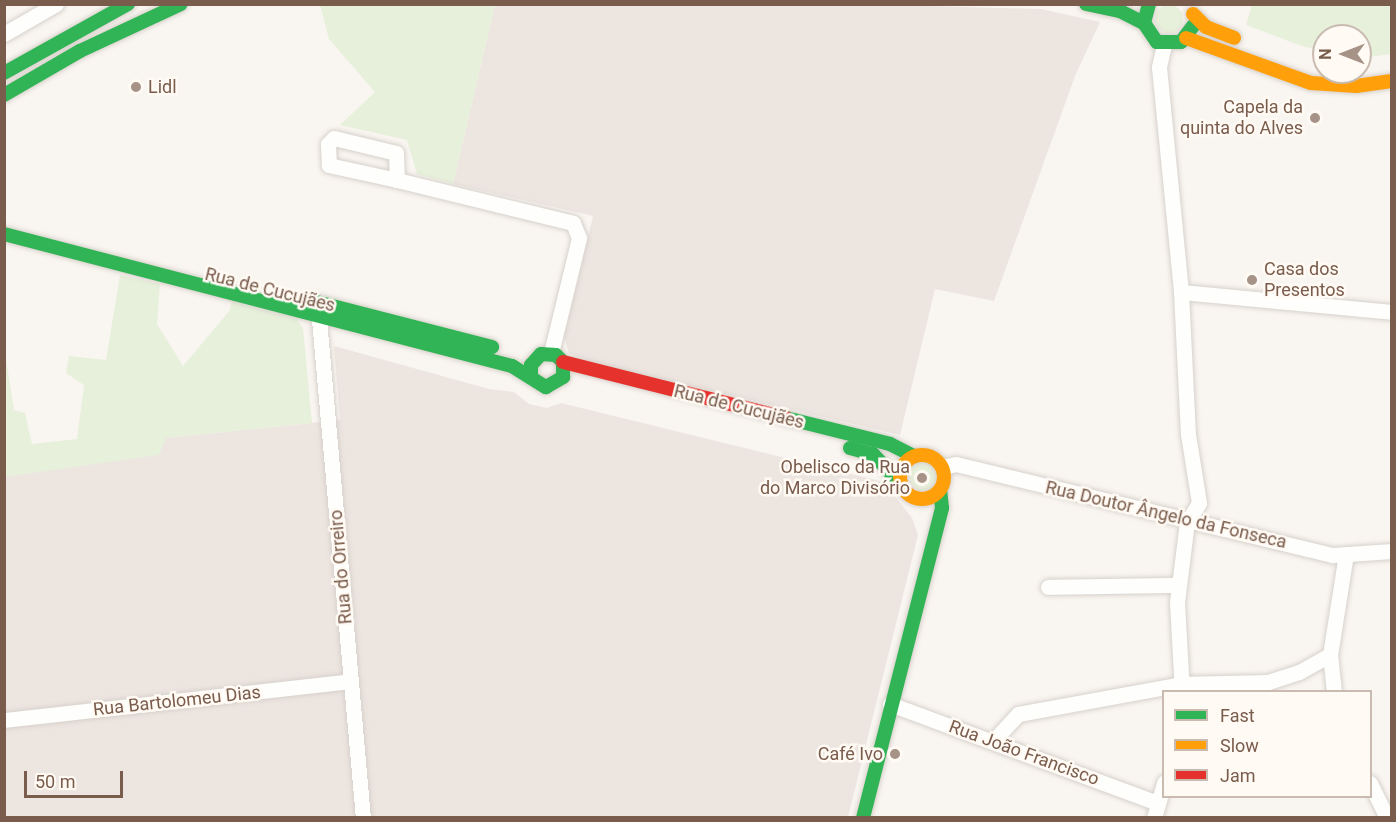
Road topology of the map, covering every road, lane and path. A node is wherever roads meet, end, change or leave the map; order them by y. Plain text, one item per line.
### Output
1 (128, 4) edge
2 (181, 4) edge
3 (1086, 4) edge
4 (1149, 4) edge
5 (50, 6) edge
6 (1191, 9) edge
7 (1144, 23) junction
8 (4, 34) edge
9 (1186, 38) junction
10 (1248, 43) dead end
11 (1164, 45) junction
12 (1278, 55) dead end
13 (1304, 65) dead end
14 (1392, 67) edge
15 (1372, 70) edge
16 (4, 73) edge
17 (1392, 81) edge
18 (4, 95) edge
19 (397, 180) junction
20 (4, 223) edge
21 (4, 234) edge
22 (1181, 292) junction
23 (318, 309) junction
24 (1392, 312) edge
25 (550, 357) junction
26 (531, 375) junction
27 (560, 381) junction
28 (579, 382) dead end
29 (602, 387) dead end
30 (914, 456) junction
31 (942, 467) junction
32 (900, 483) junction
33 (940, 490) junction
34 (914, 499) junction
35 (1187, 522) junction
36 (932, 536) junction
37 (1392, 551) edge
38 (1346, 554) junction
39 (1178, 585) junction
40 (1048, 587) dead end
41 (1330, 655) junction
42 (350, 681) junction
43 (1181, 688) edge
44 (1334, 690) edge
45 (1162, 691) edge
46 (890, 704) junction
47 (4, 720) edge
48 (993, 741) junction
49 (1372, 785) edge
50 (1162, 789) edge
51 (1156, 810) edge
52 (363, 818) edge
53 (863, 818) edge
54 (1387, 818) edge

1 - 16 street
2 - 18 street
3 - 7 street
4 - 7 street
5 - 8 street
6 - 9 street
6 - 10 street
7 - 11 street
9 - 11 street
9 - 17 street
11 - 22 street
12 - 13 street
14 - 15 street
19 - 19 street
19 - 25 street
20 - 23 street, Rua de Cucujães
21 - 23 street, Rua de Cucujães
22 - 24 street
22 - 35 street
23 - 25 street, Rua de Cucujães
23 - 26 street, Rua de Cucujães
23 - 42 street, Rua do Orreiro
25 - 26 street
25 - 27 street
25 - 30 street, Rua de Cucujães
26 - 27 street, Rua de Cucujães
27 - 28 street, Rua de Cucujães
29 - 32 street, Rua de Cucujães
30 - 31 street
30 - 32 street
31 - 33 street
31 - 35 street, Rua Doutor Ângelo da Fonseca
32 - 34 street
33 - 34 street
33 - 36 street
34 - 36 street
35 - 38 street, Rua Doutor Ângelo da Fonseca
35 - 39 street
36 - 46 street
37 - 38 street, Rua Doutor Ângelo da Fonseca
38 - 41 street
39 - 40 street
39 - 43 street
41 - 43 street
41 - 44 street
42 - 47 street, Rua Bartolomeu Dias
42 - 52 street, Rua do Orreiro
45 - 48 street
46 - 48 street, Rua João Francisco
46 - 53 street
48 - 51 street, Rua João Francisco
49 - 54 street
50 - 51 street

